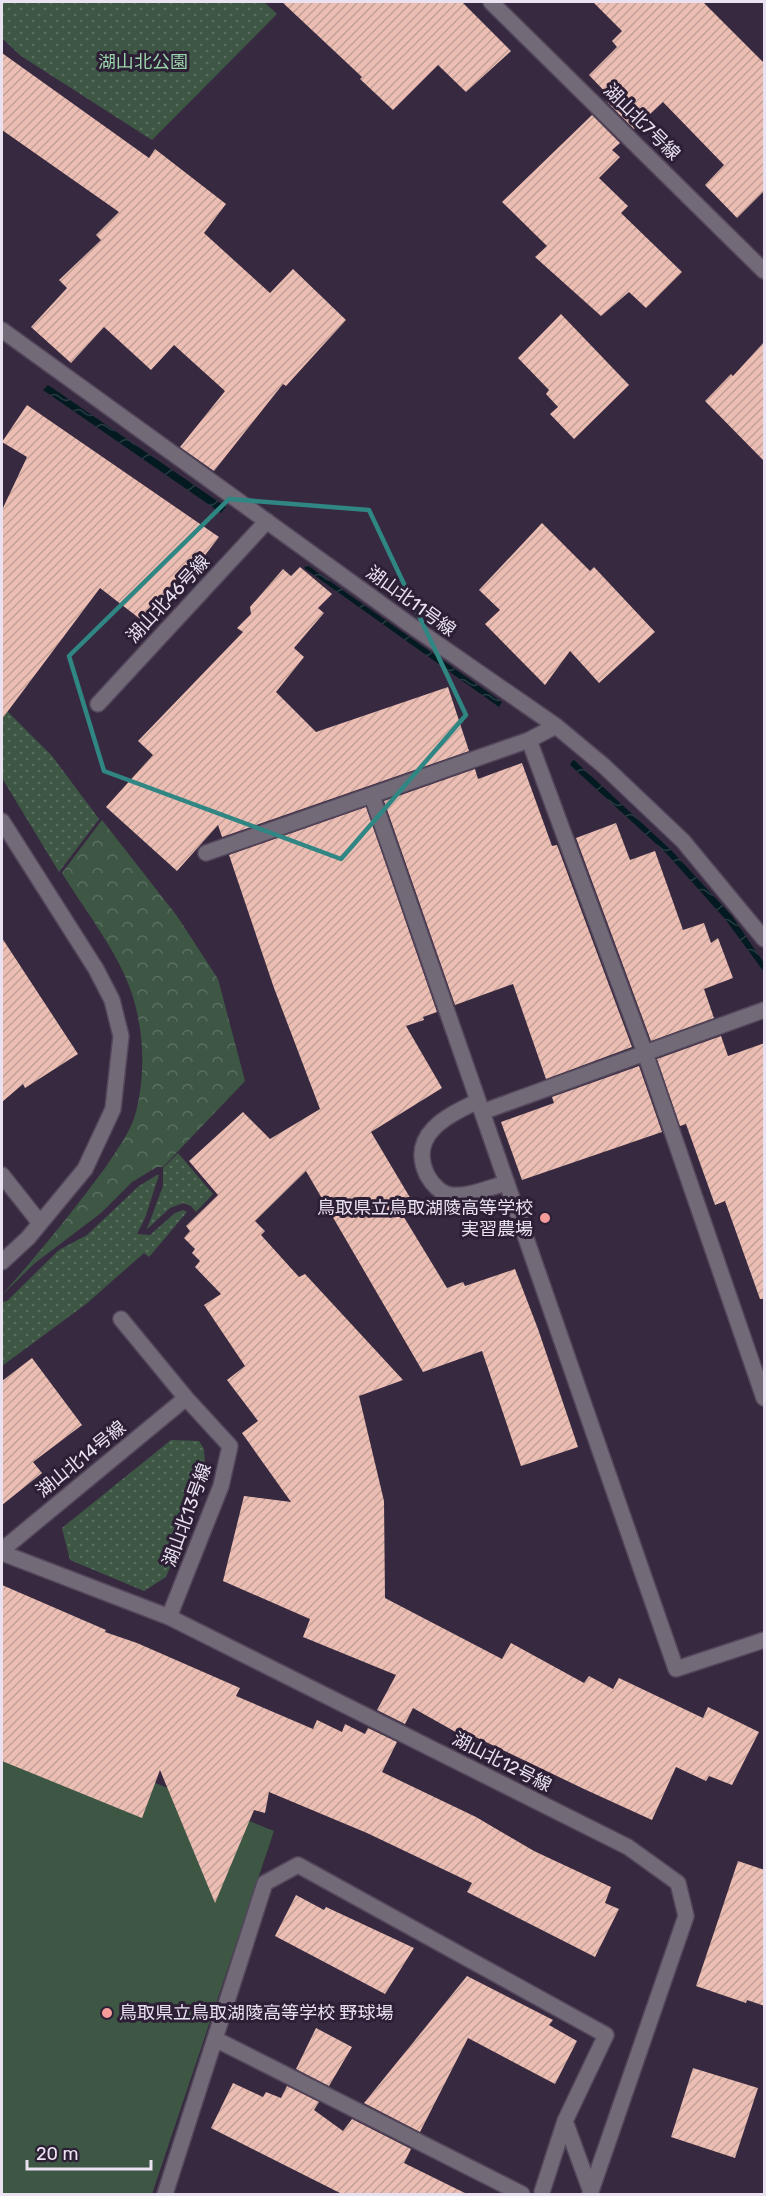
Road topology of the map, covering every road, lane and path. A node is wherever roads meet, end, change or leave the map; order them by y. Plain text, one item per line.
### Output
1 (492, 2) edge
2 (765, 271) edge
3 (4, 338) edge
4 (267, 521) junction
5 (98, 704) dead end
6 (556, 726) junction
7 (529, 740) junction
8 (372, 796) junction
9 (2, 821) edge
10 (206, 854) dead end
11 (765, 939) edge
12 (765, 1010) edge
13 (645, 1053) junction
14 (480, 1106) junction
15 (2, 1175) edge
16 (507, 1183) junction
17 (40, 1223) junction
18 (2, 1262) edge
19 (121, 1319) dead end
20 (186, 1398) junction
21 (765, 1398) edge
22 (2, 1551) edge
23 (169, 1617) junction
24 (765, 1640) edge
25 (215, 2039) junction
26 (565, 2121) junction
27 (590, 2193) edge
28 (165, 2194) edge
29 (522, 2194) edge
30 (543, 2194) edge

1 - 2 street, 湖山北7号線
3 - 4 street, 湖山北11号線
4 - 5 street, 湖山北46号線
4 - 6 street, 湖山北11号線
6 - 7 street
6 - 11 street, 湖山北11号線
7 - 8 street
7 - 13 street
8 - 10 street
8 - 14 street
9 - 17 street
12 - 13 street
13 - 14 street
13 - 21 street
14 - 16 street
14 - 16 street
15 - 17 street
16 - 24 street
17 - 18 street
19 - 20 street, 湖山北13号線
20 - 22 street, 湖山北14号線
20 - 23 street, 湖山北13号線
22 - 23 street, 湖山北12号線
23 - 27 street, 湖山北12号線
25 - 26 street
25 - 28 street
25 - 29 street
26 - 27 street
26 - 30 street

